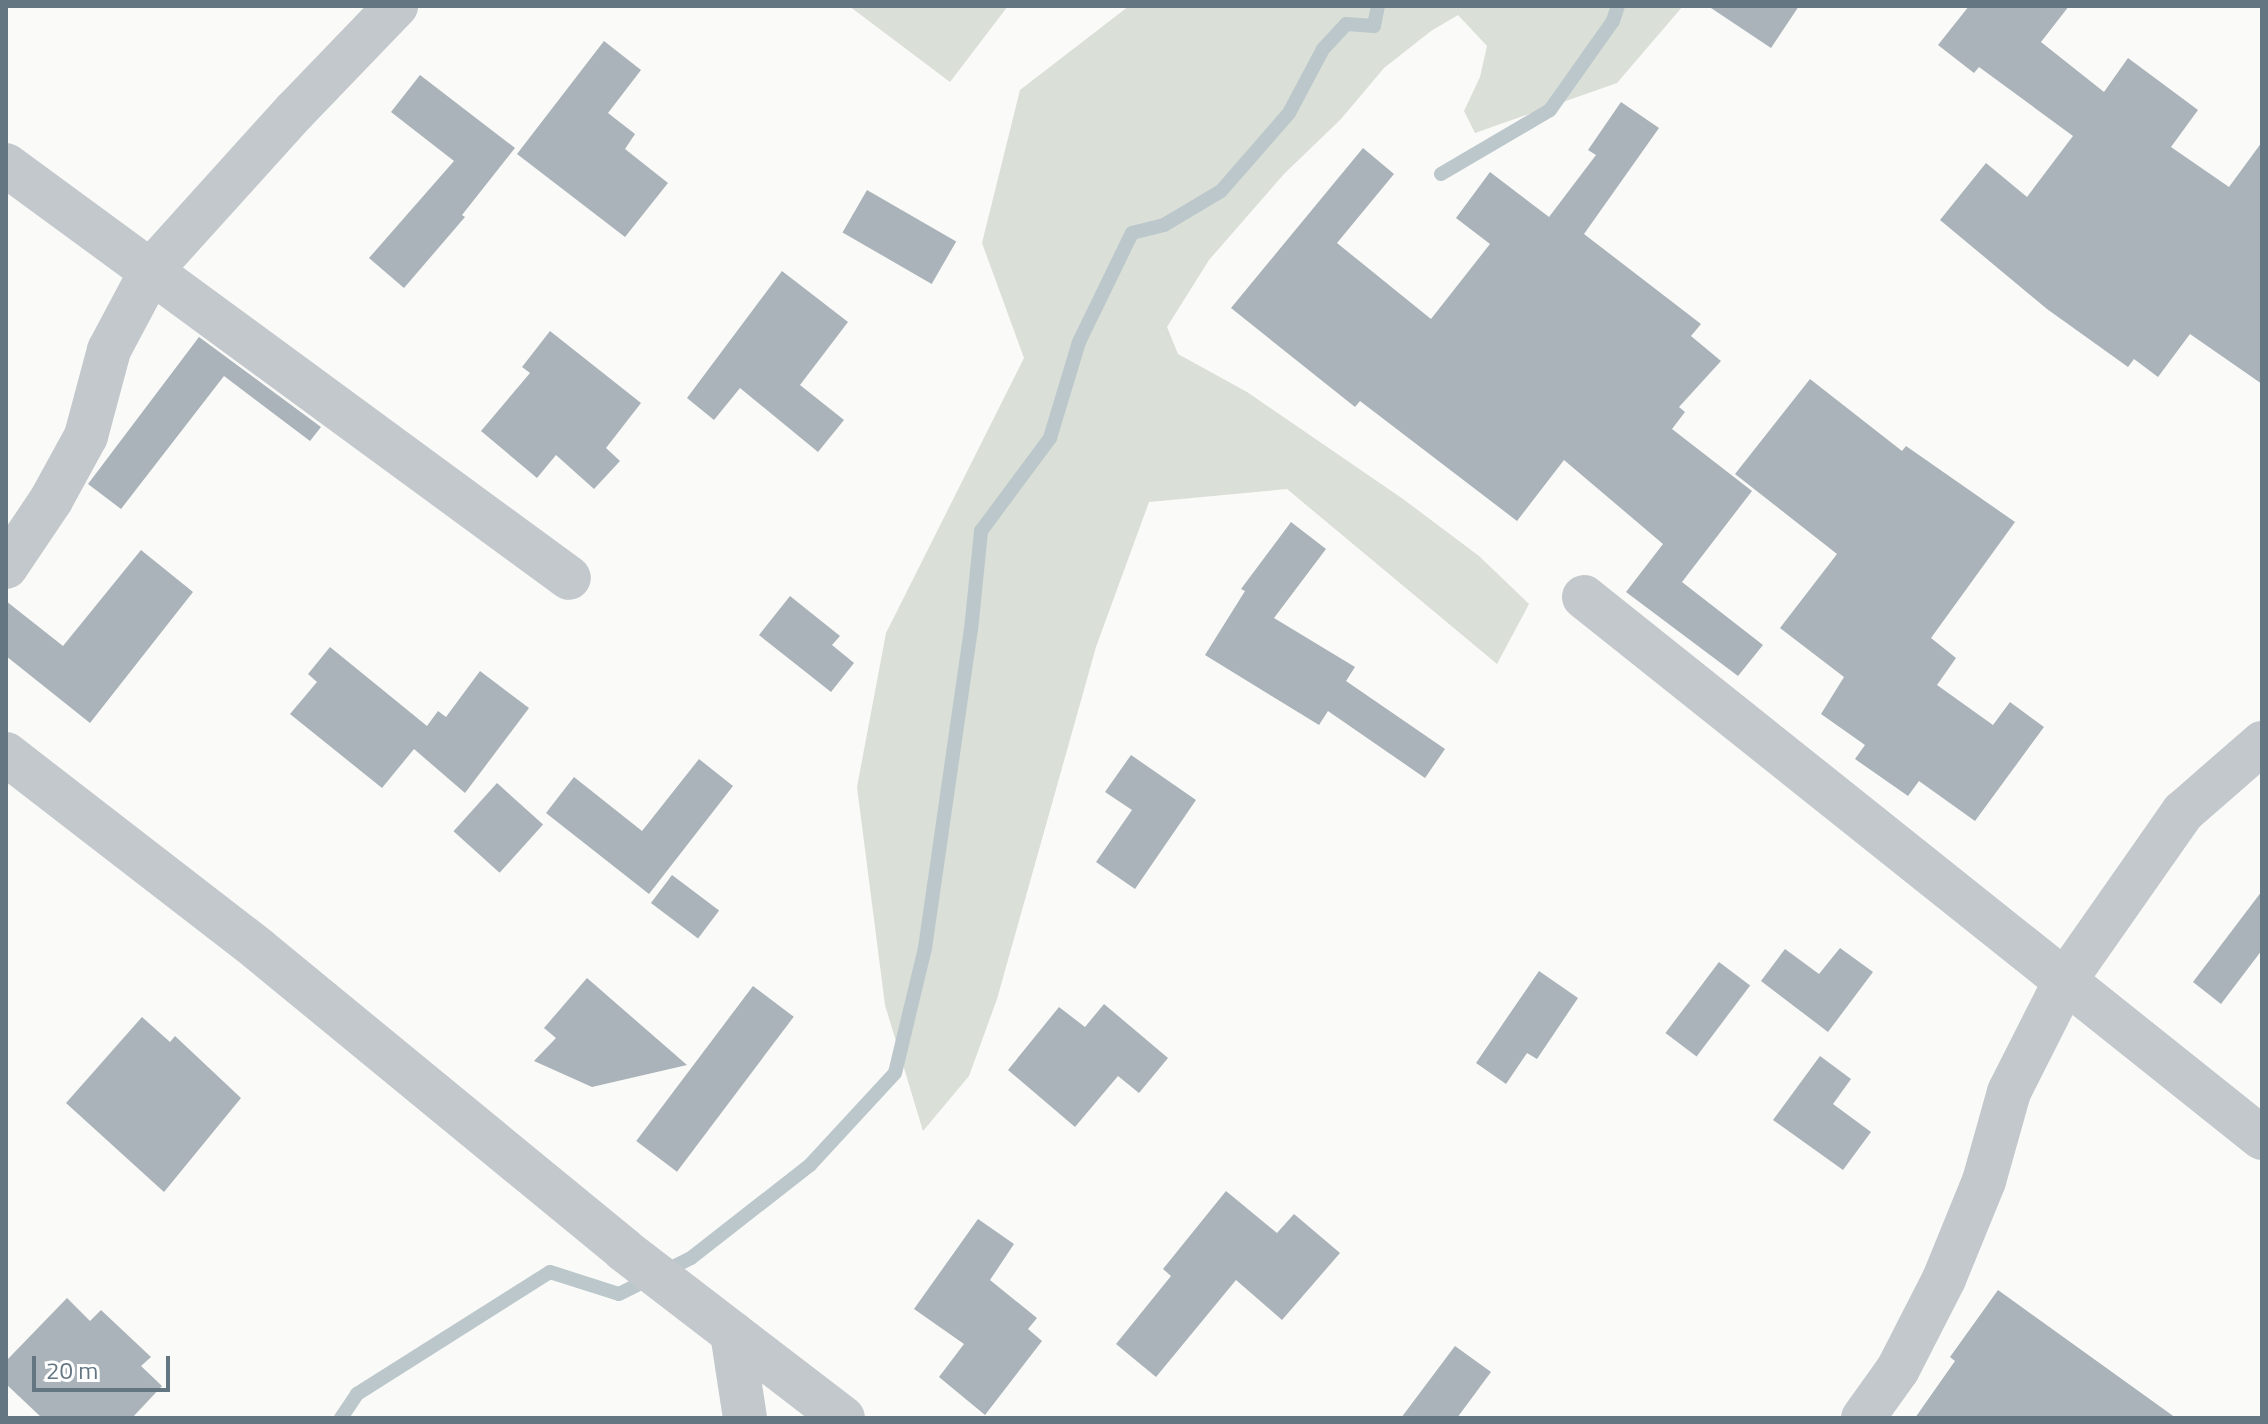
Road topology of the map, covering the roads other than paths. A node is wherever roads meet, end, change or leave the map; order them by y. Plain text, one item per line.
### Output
1 (396, 6) edge
2 (6, 165) edge
3 (152, 269) junction
4 (6, 567) edge
5 (569, 578) dead end
6 (1584, 597) dead end
7 (2262, 743) edge
8 (6, 754) edge
9 (2066, 979) junction
10 (2262, 1138) edge
11 (732, 1333) junction
12 (745, 1418) edge
13 (843, 1418) edge
14 (1863, 1418) edge

1 - 3 street
2 - 3 street
3 - 4 street
3 - 5 street
6 - 9 street
7 - 9 street
8 - 11 street
9 - 10 street
9 - 14 street
11 - 12 street
11 - 13 street

